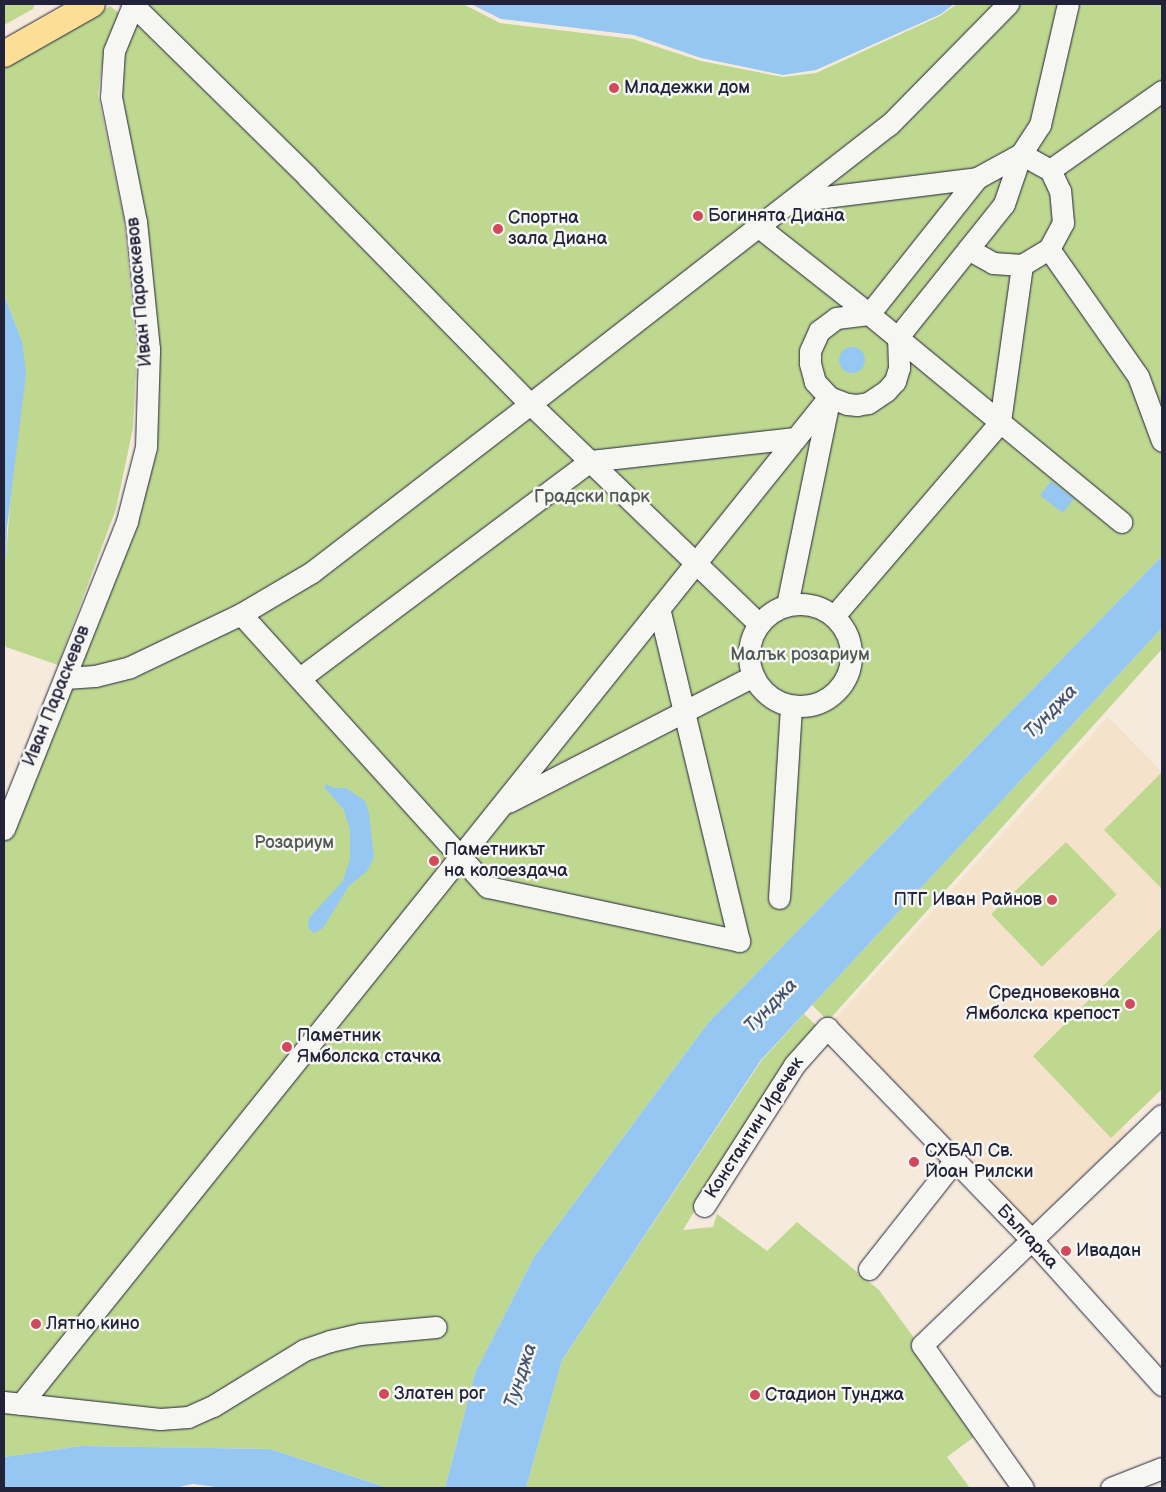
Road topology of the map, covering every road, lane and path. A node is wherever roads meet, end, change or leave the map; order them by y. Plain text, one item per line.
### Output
1 (60, 4) edge
2 (92, 4) edge
3 (1008, 4) edge
4 (1068, 4) edge
5 (133, 5) edge
6 (4, 37) edge
7 (4, 54) edge
8 (1162, 90) edge
9 (1021, 154) junction
10 (1050, 170) junction
11 (977, 178) junction
12 (793, 201) junction
13 (759, 227) junction
14 (968, 249) junction
15 (1049, 249) junction
16 (1022, 265) junction
17 (869, 314) junction
18 (898, 337) junction
19 (829, 397) junction
20 (530, 404) junction
21 (1000, 422) junction
22 (796, 438) junction
23 (1162, 441) edge
24 (590, 461) junction
25 (1121, 522) dead end
26 (696, 563) junction
27 (787, 605) junction
28 (659, 608) junction
29 (241, 614) junction
30 (834, 616) junction
31 (759, 624) junction
32 (753, 676) junction
33 (65, 678) junction
34 (300, 678) junction
35 (791, 706) junction
36 (685, 711) junction
37 (501, 806) junction
38 (4, 829) edge
39 (460, 856) junction
40 (779, 898) dead end
41 (827, 1028) joint
42 (1162, 1116) edge
43 (955, 1160) junction
44 (704, 1206) dead end
45 (1032, 1240) junction
46 (869, 1269) dead end
47 (436, 1327) dead end
48 (1162, 1384) edge
49 (12, 1403) edge
50 (1162, 1468) edge
51 (1023, 1488) edge
52 (1111, 1488) edge

1 - 6 main road
2 - 7 main road
3 - 12 street
4 - 9 street
5 - 20 street
5 - 33 street, Иван Параскевов
8 - 10 street
9 - 10 street
9 - 11 street
9 - 14 street
10 - 15 street
11 - 12 street
11 - 17 street
12 - 13 street
13 - 17 street
13 - 20 street
14 - 16 street
14 - 18 street
15 - 16 street
15 - 23 street
16 - 21 street
17 - 18 street
17 - 19 street
18 - 19 street
18 - 21 street
19 - 22 street
19 - 27 street
20 - 24 street
20 - 29 street
21 - 25 street
21 - 30 street
22 - 24 street
22 - 26 street
24 - 26 street
24 - 34 street
26 - 28 street
26 - 31 street
27 - 30 street
27 - 31 street
28 - 36 street
28 - 37 street
29 - 33 street
29 - 34 street
30 - 35 street
31 - 32 street
32 - 35 street
32 - 36 street
33 - 38 street, Иван Параскевов
34 - 39 street
35 - 40 street
36 - 37 street
36 - 39 street
37 - 39 street
39 - 49 street
41 - 43 street, Българка
41 - 44 street, Константин Иречек
42 - 45 street
43 - 45 street, Българка
43 - 46 street
45 - 48 street, Българка
45 - 51 street
47 - 49 street
50 - 52 street

